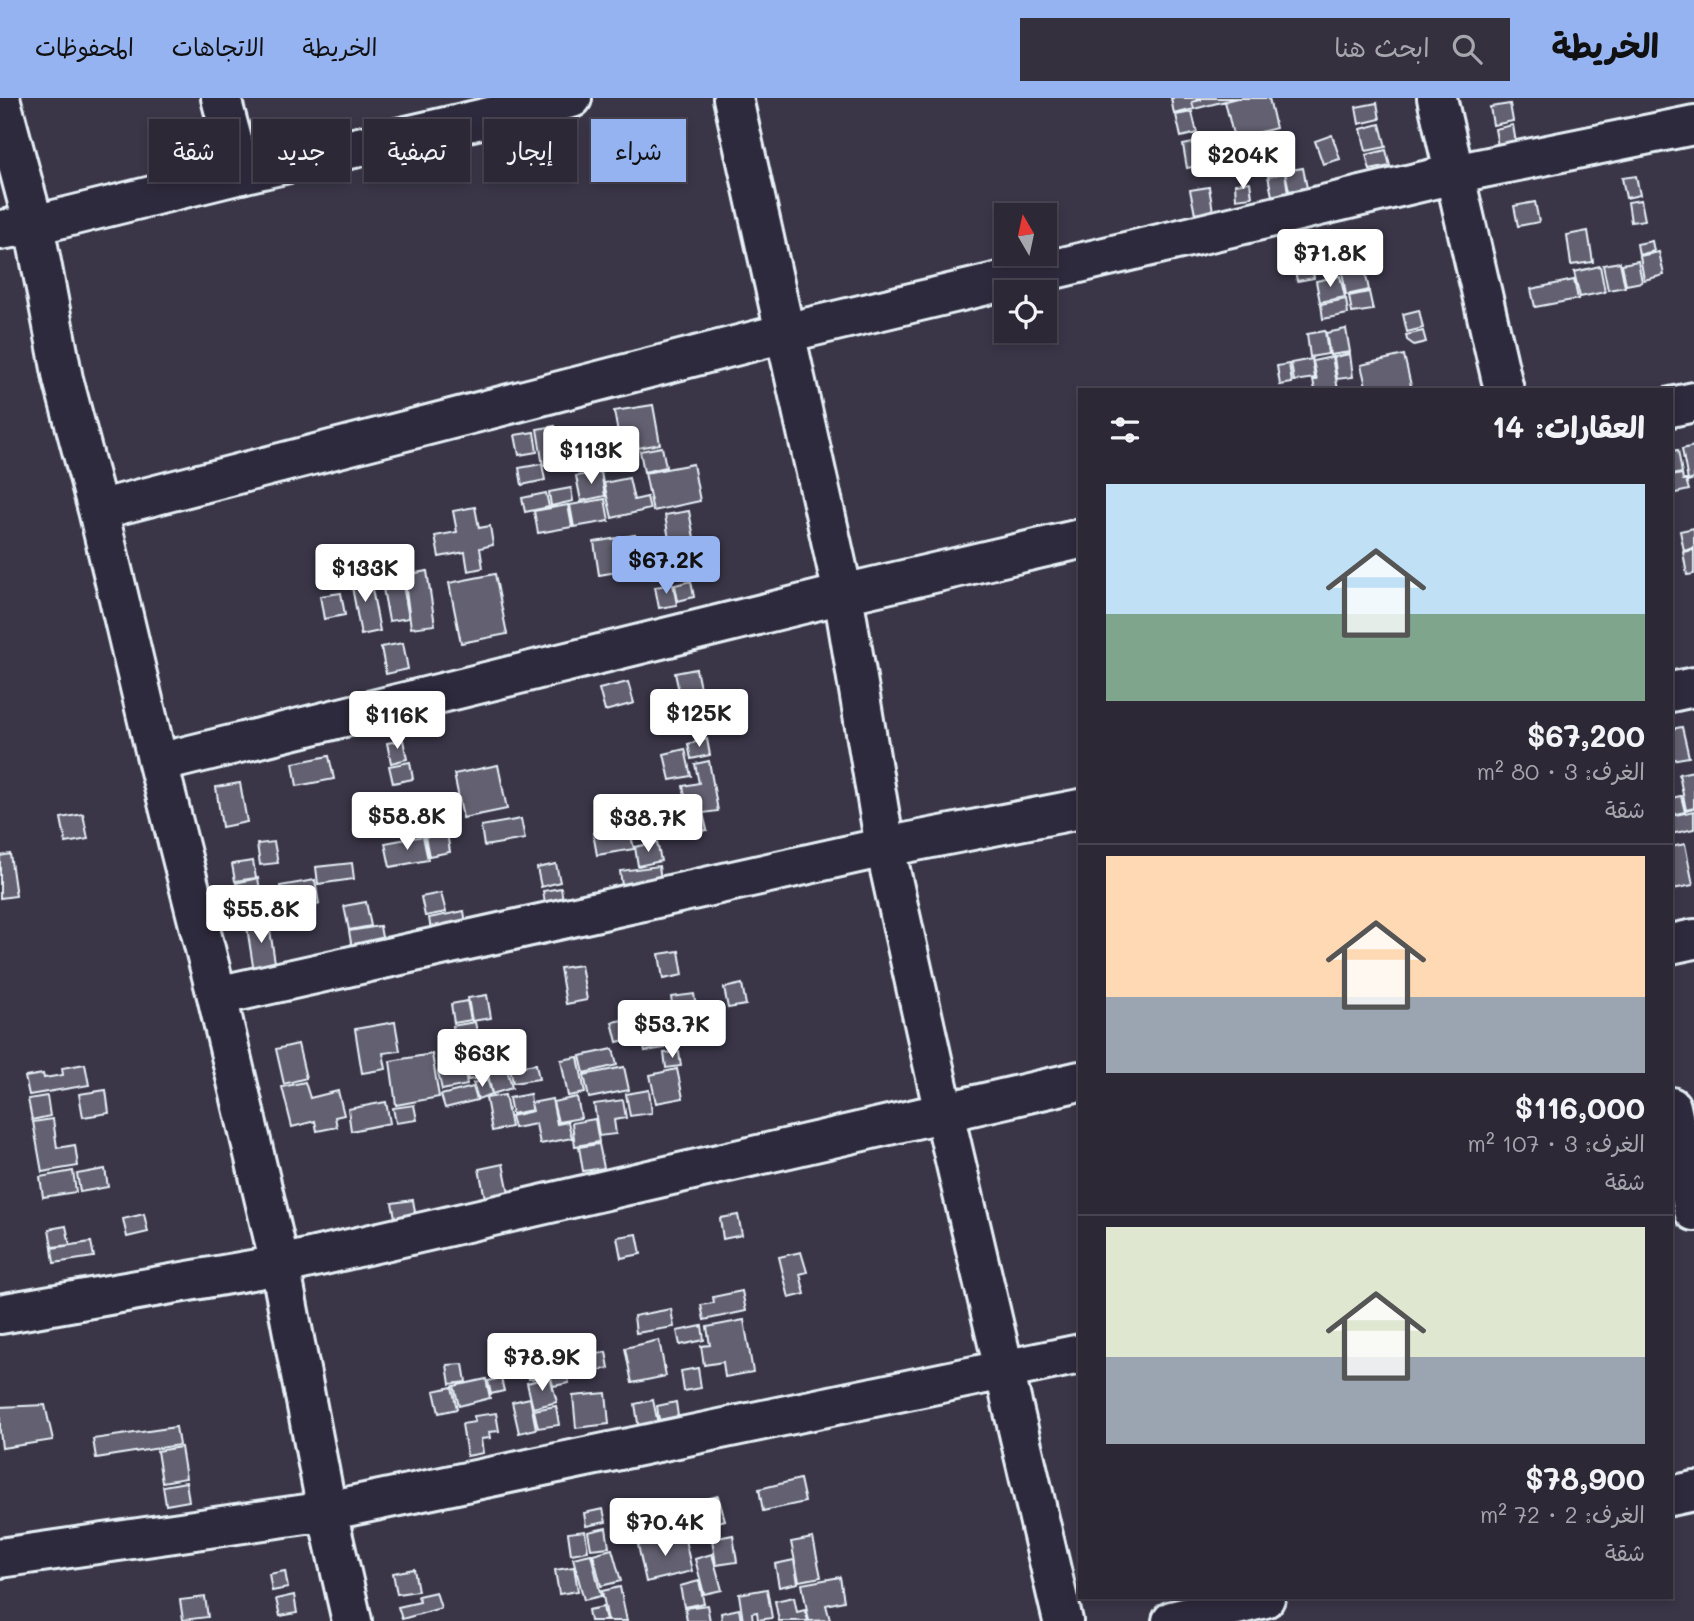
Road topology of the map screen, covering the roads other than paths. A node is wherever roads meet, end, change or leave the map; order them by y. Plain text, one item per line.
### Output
1 (221, 98) edge
2 (572, 98) edge
3 (733, 98) edge
4 (1437, 98) edge
5 (0, 99) edge
6 (1694, 125) edge
7 (242, 174) junction
8 (1454, 174) junction
9 (17, 228) edge
10 (785, 333) junction
11 (1504, 388) edge
12 (1694, 402) edge
13 (1673, 407) edge
14 (98, 510) junction
15 (1078, 540) edge
16 (843, 594) junction
17 (1694, 687) edge
18 (1673, 692) edge
19 (159, 763) junction
20 (1078, 809) edge
21 (885, 847) junction
22 (1694, 939) edge
23 (1673, 944) edge
24 (217, 996) junction
25 (1078, 1081) edge
26 (944, 1113) junction
27 (1673, 1116) edge
28 (1694, 1214) edge
29 (1673, 1220) edge
30 (279, 1265) junction
31 (0, 1314) edge
32 (1078, 1354) edge
33 (1005, 1371) junction
34 (1694, 1490) edge
35 (1673, 1495) edge
36 (327, 1511) junction
37 (0, 1558) edge
38 (1261, 1599) edge
39 (352, 1621) edge
40 (1063, 1621) edge
41 (1172, 1621) edge

1 - 7 street
2 - 7 street
3 - 10 street
4 - 8 street
5 - 9 street
6 - 8 street
7 - 9 street
8 - 10 street
8 - 11 street
9 - 14 street
10 - 14 street
10 - 16 street
12 - 13 street
14 - 19 street
15 - 16 street
16 - 19 street
16 - 21 street
17 - 18 street
19 - 24 street
20 - 21 street
21 - 24 street
21 - 26 street
22 - 23 street
24 - 30 street
25 - 26 street
26 - 30 street
26 - 33 street
27 - 28 street
28 - 29 street
30 - 31 street
30 - 36 street
32 - 33 street
33 - 36 street
33 - 40 street
34 - 35 street
36 - 37 street
36 - 39 street
38 - 41 street

